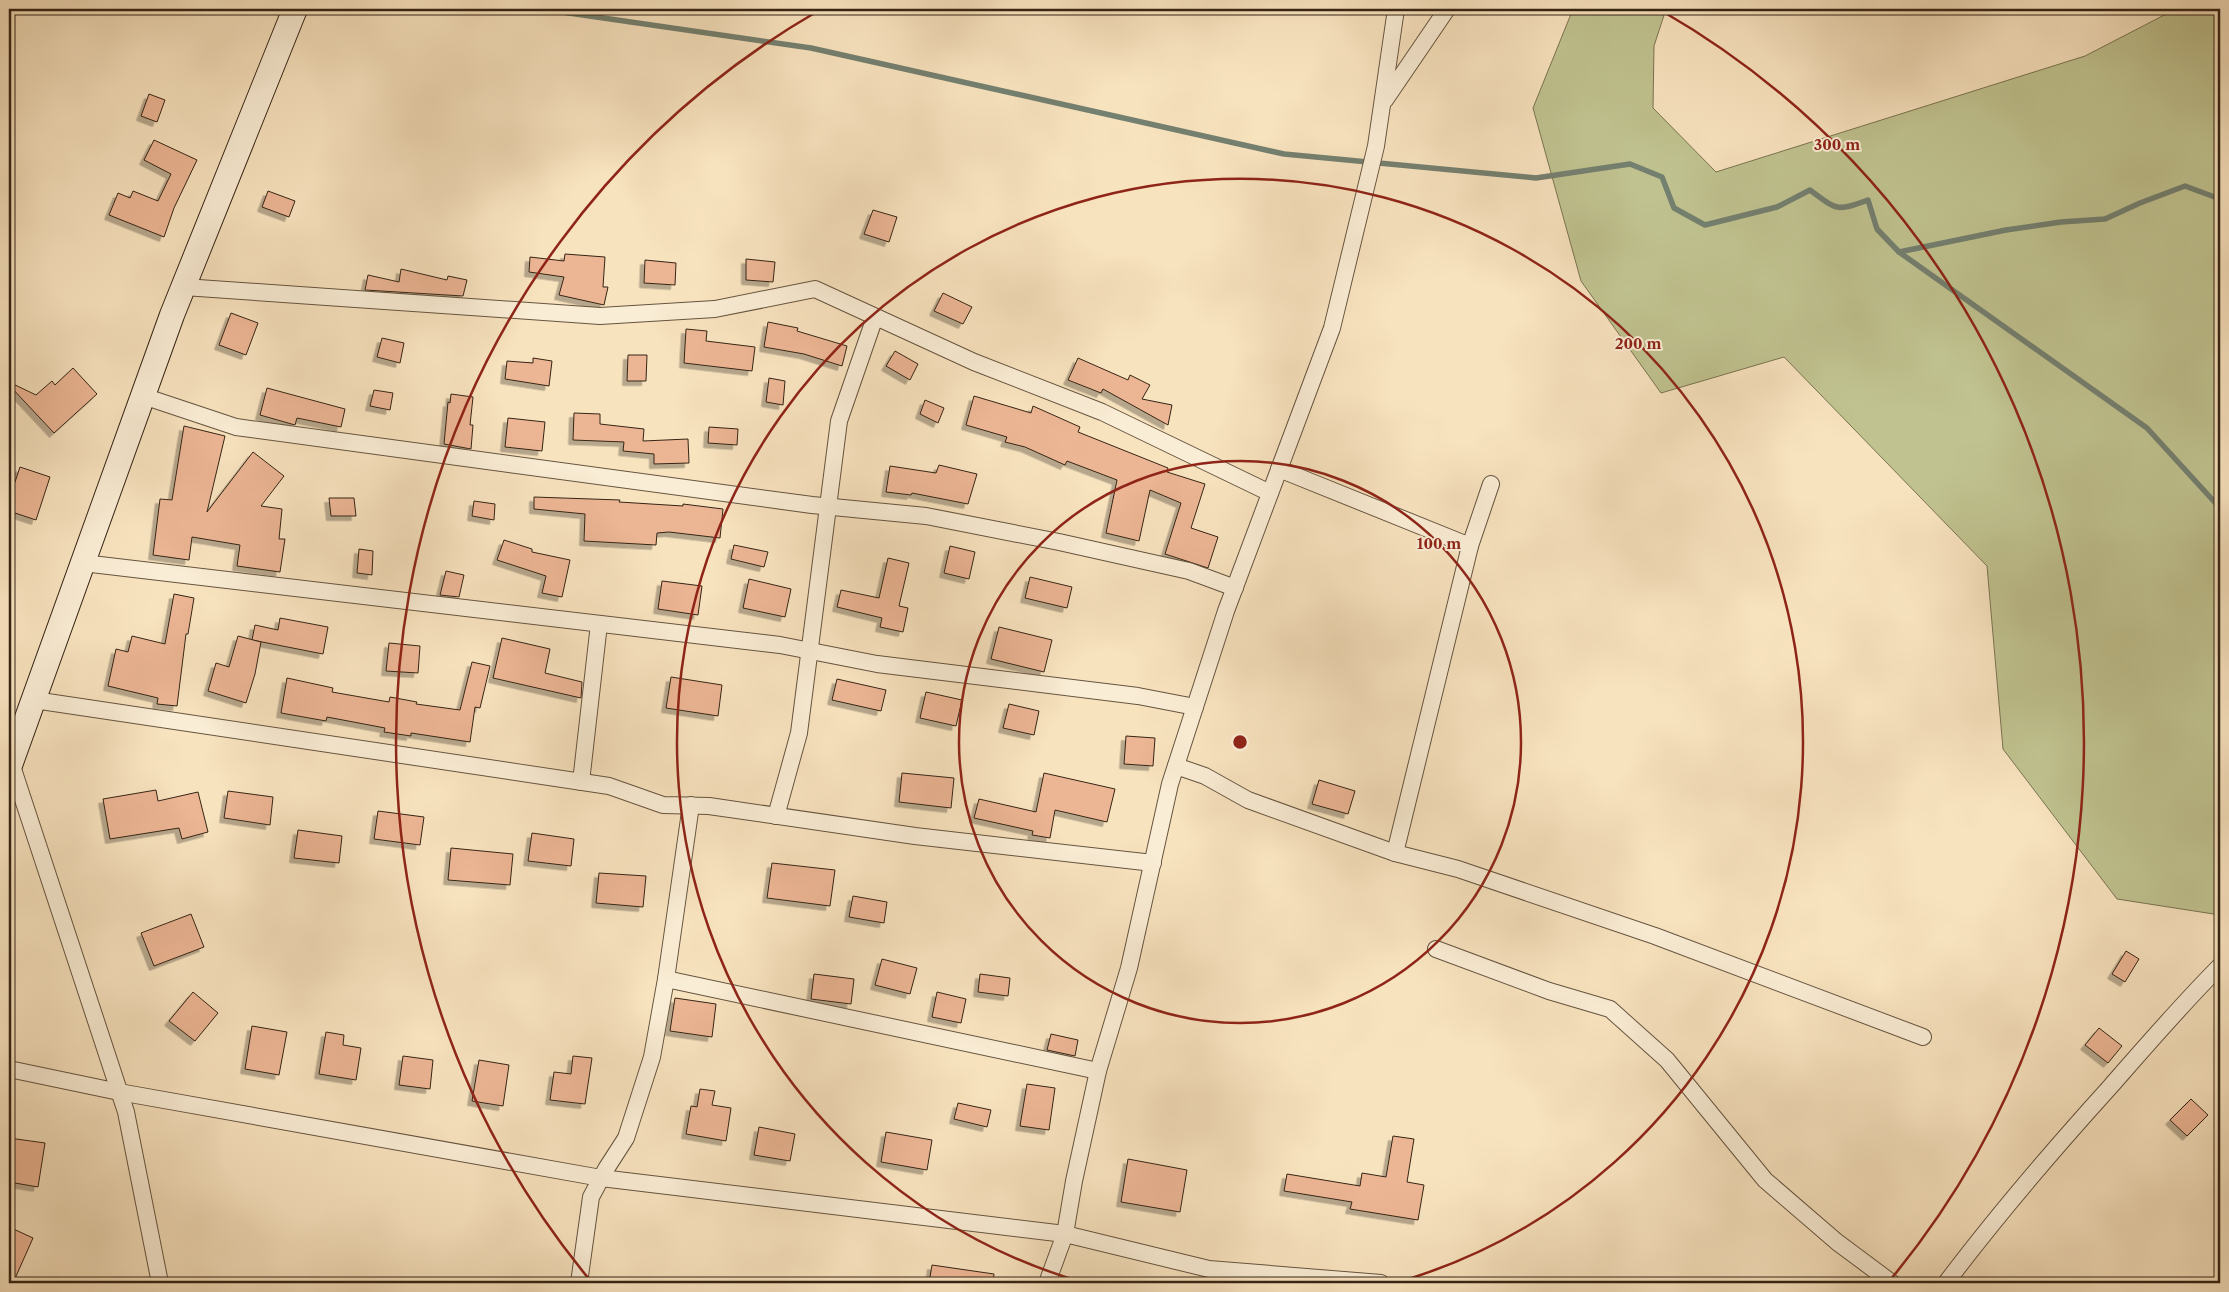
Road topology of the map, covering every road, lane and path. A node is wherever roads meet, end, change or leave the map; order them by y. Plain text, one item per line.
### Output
1 (295, 9) edge
2 (1396, 9) edge
3 (1447, 9) edge
4 (1382, 104) junction
5 (184, 287) junction
6 (874, 317) junction
7 (143, 396) junction
8 (1279, 469) junction
9 (1491, 484) dead end
10 (1270, 493) junction
11 (829, 507) junction
12 (1470, 546) junction
13 (83, 563) junction
14 (1234, 588) junction
15 (599, 624) junction
16 (810, 651) junction
17 (34, 700) junction
18 (1195, 708) junction
19 (10, 766) edge
20 (1176, 766) junction
21 (581, 782) junction
22 (691, 805) junction
23 (776, 816) junction
24 (1395, 853) junction
25 (1153, 863) junction
26 (1436, 949) dead end
27 (2220, 966) edge
28 (666, 980) junction
29 (1923, 1037) dead end
30 (9, 1069) edge
31 (1098, 1071) junction
32 (119, 1092) junction
33 (601, 1178) junction
34 (1065, 1234) junction
35 (160, 1283) edge
36 (578, 1283) edge
37 (1047, 1283) edge
38 (1381, 1283) edge
39 (1892, 1283) edge
40 (1946, 1283) edge

1 - 5 street
2 - 4 street
3 - 4 street
4 - 8 street
5 - 6 street
5 - 7 street
6 - 10 street
6 - 11 street
7 - 11 street
7 - 13 street
8 - 10 street
8 - 12 street
9 - 12 street
10 - 14 street
11 - 14 street
11 - 16 street
12 - 24 street
13 - 15 street
13 - 17 street
14 - 18 street
15 - 16 street
15 - 21 street
16 - 18 street
16 - 23 street
17 - 19 street
17 - 21 street
18 - 20 street
19 - 32 street
20 - 24 street
20 - 25 street
21 - 22 street
22 - 23 street
22 - 28 street
23 - 25 street
24 - 29 street
25 - 31 street
26 - 39 street
27 - 40 street
28 - 31 street
28 - 33 street
30 - 32 street
31 - 34 street
32 - 33 street
32 - 35 street
33 - 34 street
33 - 36 street
34 - 37 street
34 - 38 street

